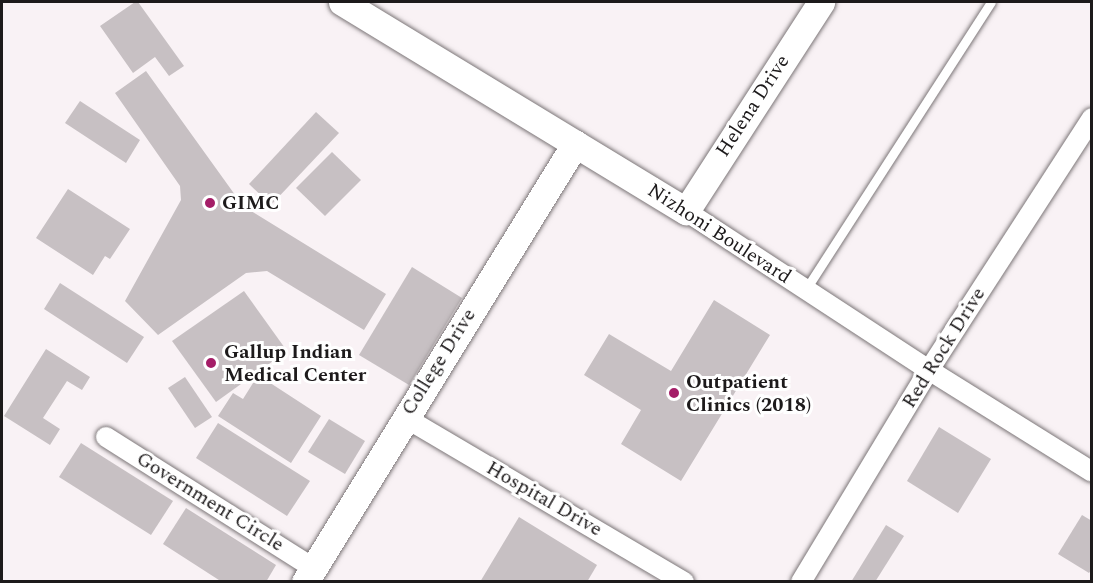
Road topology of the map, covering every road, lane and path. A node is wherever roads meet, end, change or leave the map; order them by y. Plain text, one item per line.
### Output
1 (342, 2) edge
2 (821, 2) edge
3 (991, 2) edge
4 (1092, 118) edge
5 (575, 144) junction
6 (686, 211) junction
7 (806, 290) junction
8 (929, 370) junction
9 (404, 417) junction
10 (106, 437) dead end
11 (1092, 471) edge
12 (309, 575) edge
13 (684, 582) edge
14 (801, 582) edge

1 - 5 main road, Nizhoni Boulevard
2 - 6 main road, Helena Drive
3 - 7 lane
4 - 8 street, Red Rock Drive
5 - 6 main road, Nizhoni Boulevard
5 - 9 main road, College Drive
6 - 7 street, Nizhoni Boulevard
7 - 8 street, Nizhoni Boulevard
8 - 11 street, Nizhoni Boulevard
8 - 14 street, Red Rock Drive
9 - 12 main road, College Drive
9 - 13 street, Hospital Drive
10 - 12 street, Government Circle

